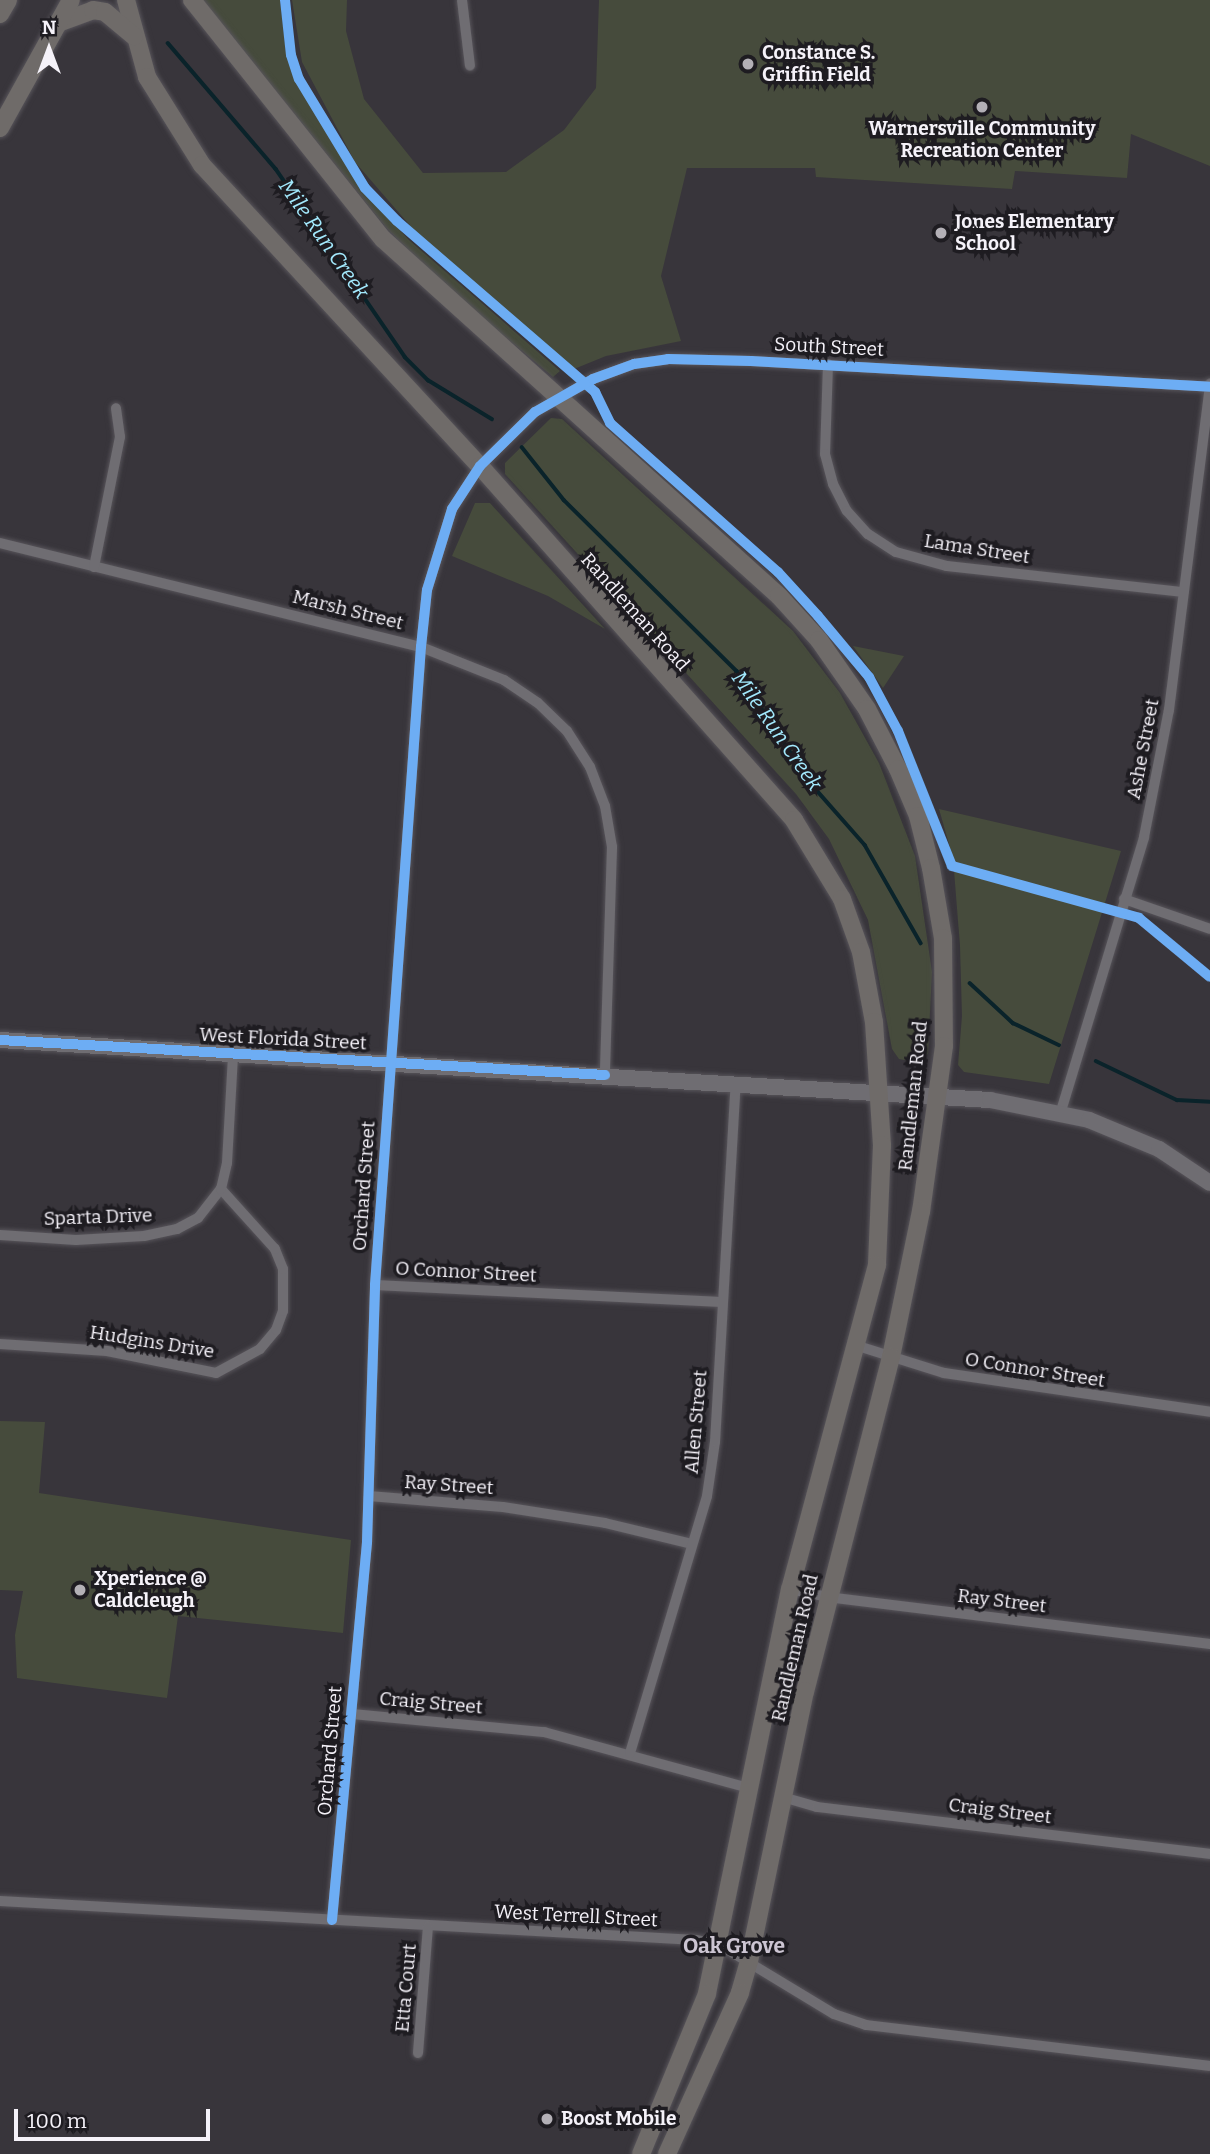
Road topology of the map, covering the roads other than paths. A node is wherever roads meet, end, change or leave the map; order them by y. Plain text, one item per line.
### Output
1 (8, 0) edge
2 (71, 0) edge
3 (126, 0) edge
4 (192, 0) edge
5 (462, 0) edge
6 (0, 14) edge
7 (58, 23) junction
8 (134, 36) junction
9 (470, 66) dead end
10 (0, 128) edge
11 (828, 364) junction
12 (1210, 386) edge
13 (560, 397) junction
14 (116, 408) dead end
15 (480, 466) junction
16 (0, 543) edge
17 (94, 567) junction
18 (1184, 592) junction
19 (421, 647) junction
20 (1124, 899) junction
21 (1210, 929) edge
22 (0, 1040) edge
23 (233, 1054) junction
24 (389, 1063) junction
25 (605, 1075) junction
26 (736, 1083) junction
27 (877, 1093) junction
28 (936, 1095) junction
29 (1061, 1111) junction
30 (1210, 1183) edge
31 (221, 1189) junction
32 (0, 1235) edge
33 (375, 1285) junction
34 (722, 1302) junction
35 (0, 1344) edge
36 (858, 1346) junction
37 (891, 1357) junction
38 (1210, 1412) edge
39 (369, 1496) junction
40 (692, 1544) junction
41 (790, 1589) junction
42 (827, 1597) junction
43 (1210, 1644) edge
44 (352, 1714) junction
45 (630, 1753) junction
46 (752, 1789) junction
47 (786, 1798) junction
48 (1210, 1854) edge
49 (0, 1901) edge
50 (332, 1920) junction
51 (428, 1926) junction
52 (720, 1945) junction
53 (750, 1961) junction
54 (418, 2053) dead end
55 (1210, 2066) edge
56 (641, 2154) edge
57 (667, 2154) edge

1 - 6 main road
2 - 7 main road
3 - 8 main road, Randleman Road
4 - 13 main road, Randleman Road
5 - 9 street
7 - 8 main road
7 - 10 main road
8 - 15 main road, Randleman Road
11 - 12 street, South Street
11 - 13 street, South Street
11 - 18 street, Lama Street
12 - 18 street, Ashe Street
13 - 15 street, South Street
13 - 28 main road, Randleman Road
14 - 17 street
15 - 19 street, Orchard Street
15 - 27 main road, Randleman Road
16 - 17 street, Marsh Street
17 - 19 street, Marsh Street
18 - 20 street, Ashe Street
19 - 24 street, Orchard Street
19 - 25 street, Marsh Street
20 - 21 street
20 - 29 street, Ashe Street
22 - 23 main road, West Florida Street
23 - 24 main road, West Florida Street
23 - 31 street
24 - 25 main road, West Florida Street
24 - 33 street, Orchard Street
25 - 26 main road, West Florida Street
26 - 27 main road, West Florida Street
26 - 34 street, Allen Street
27 - 28 main road, West Florida Street
27 - 36 main road, Randleman Road
28 - 29 main road, West Florida Street
28 - 37 main road, Randleman Road
29 - 30 main road, West Florida Street
31 - 32 street, Sparta Drive
31 - 35 street, Hudgins Drive
33 - 34 street, O Connor Street
33 - 39 street, Orchard Street
34 - 40 street, Allen Street
36 - 37 street, O Connor Street
36 - 41 main road, Randleman Road
37 - 38 street, O Connor Street
37 - 42 main road, Randleman Road
39 - 40 street, Ray Street
39 - 44 street, Orchard Street
40 - 45 street, Allen Street
41 - 42 street, Ray Street
41 - 46 main road, Randleman Road
42 - 43 street, Ray Street
42 - 47 main road, Randleman Road
44 - 45 street, Craig Street
44 - 50 street, Orchard Street
45 - 46 street, Craig Street
46 - 52 main road, Randleman Road
47 - 48 street, Craig Street
47 - 53 main road, Randleman Road
49 - 50 street, West Terrell Street
50 - 51 street, West Terrell Street
51 - 52 street, West Terrell Street
51 - 54 street, Etta Court
52 - 53 street, West Terrell Street
52 - 56 main road, Randleman Road
53 - 55 street, West Terrell Street
53 - 57 main road, Randleman Road

